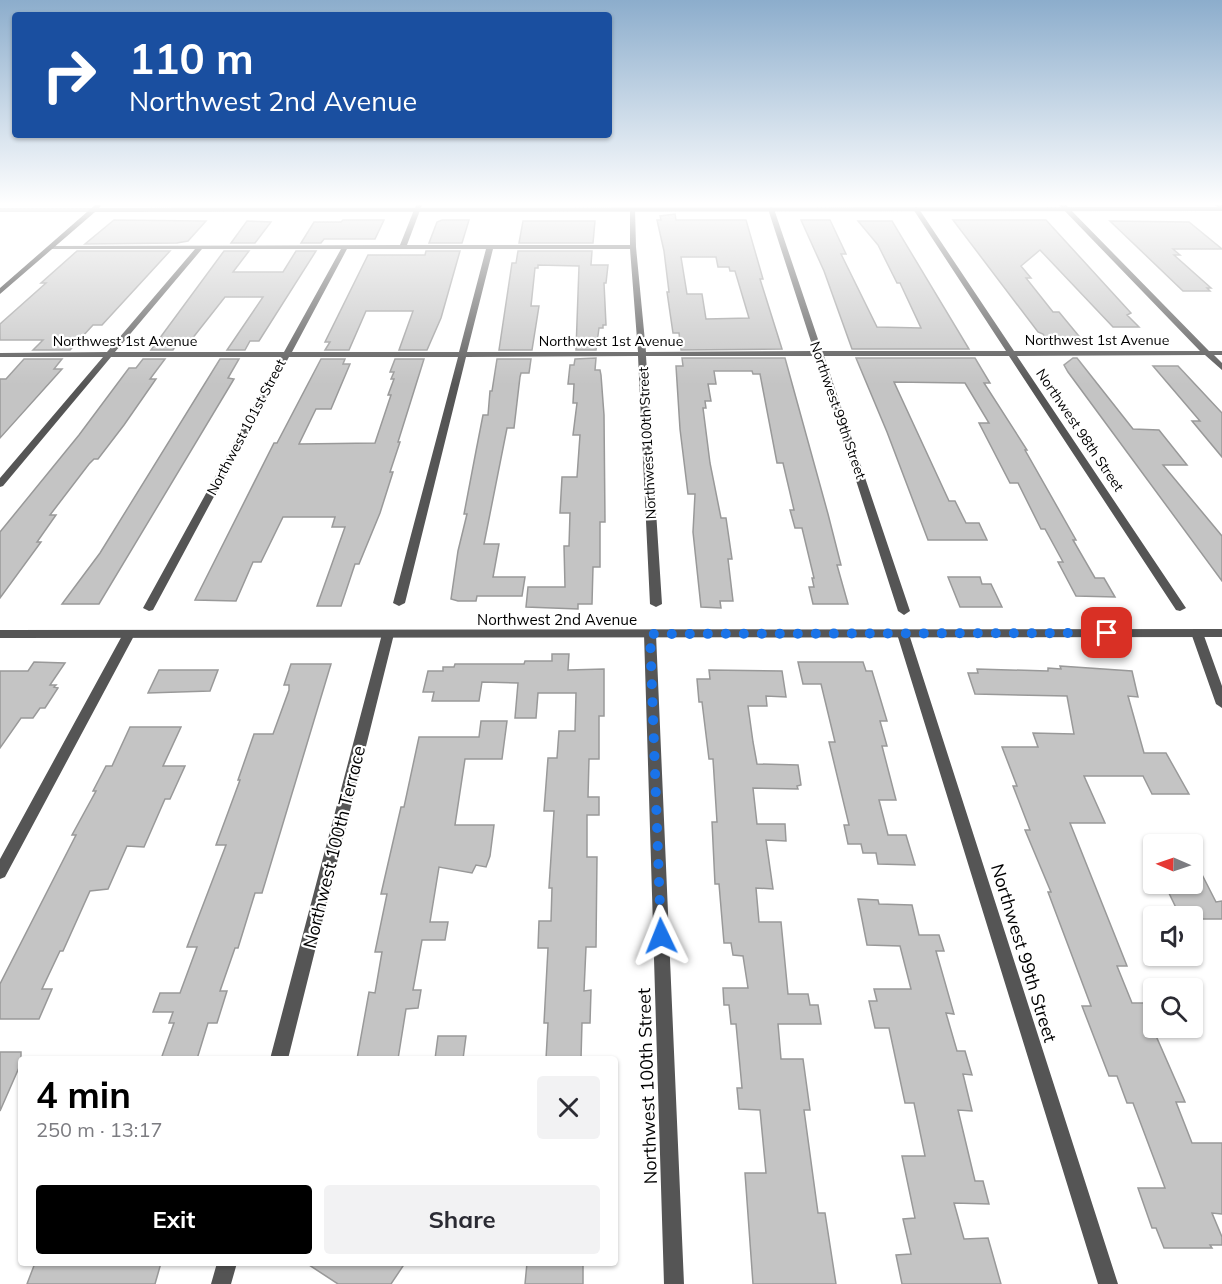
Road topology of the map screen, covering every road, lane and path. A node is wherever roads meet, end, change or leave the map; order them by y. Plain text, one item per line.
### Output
1 (31, 265) edge
2 (185, 265) edge
3 (335, 265) edge
4 (485, 265) edge
5 (635, 265) edge
6 (789, 265) edge
7 (953, 265) edge
8 (1121, 265) edge
9 (0, 292) edge
10 (1207, 353) junction
11 (1222, 353) edge
12 (110, 354) junction
13 (642, 354) junction
14 (819, 354) junction
15 (1011, 354) junction
16 (0, 355) edge
17 (285, 355) junction
18 (462, 355) junction
19 (1222, 368) edge
20 (0, 484) edge
21 (399, 603) dead end
22 (656, 604) dead end
23 (149, 608) dead end
24 (1180, 608) dead end
25 (904, 611) dead end
26 (1197, 633) junction
27 (1222, 633) edge
28 (0, 634) edge
29 (129, 634) junction
30 (388, 634) junction
31 (650, 634) junction
32 (903, 634) junction
33 (1222, 704) edge
34 (0, 873) edge
35 (280, 1056) edge
36 (226, 1266) edge
37 (221, 1284) edge
38 (674, 1284) edge
39 (1108, 1284) edge

1 - 9 main road
2 - 12 street
3 - 17 street, Northwest 101st Street
4 - 18 street
5 - 13 street, Northwest 100th Street
6 - 14 street, Northwest 99th Street
7 - 15 street, Northwest 98th Street
8 - 10 street
10 - 11 street, Northwest 1st Avenue
10 - 15 street, Northwest 1st Avenue
10 - 19 street
12 - 16 street, Northwest 1st Avenue
12 - 17 street, Northwest 1st Avenue
12 - 20 street
13 - 14 street, Northwest 1st Avenue
13 - 18 street, Northwest 1st Avenue
13 - 22 street, Northwest 100th Street
14 - 15 street, Northwest 1st Avenue
14 - 25 street, Northwest 99th Street
15 - 24 street, Northwest 98th Street
17 - 18 street, Northwest 1st Avenue
17 - 23 street, Northwest 101st Street
18 - 21 street
26 - 27 street, Northwest 2nd Avenue
26 - 32 street, Northwest 2nd Avenue
26 - 33 street
28 - 29 street, Northwest 2nd Avenue
29 - 30 street, Northwest 2nd Avenue
29 - 34 street
30 - 31 street, Northwest 2nd Avenue
30 - 35 street, Northwest 100th Terrace
31 - 32 street, Northwest 2nd Avenue
31 - 38 street, Northwest 100th Street
32 - 39 street, Northwest 99th Street
36 - 37 street

